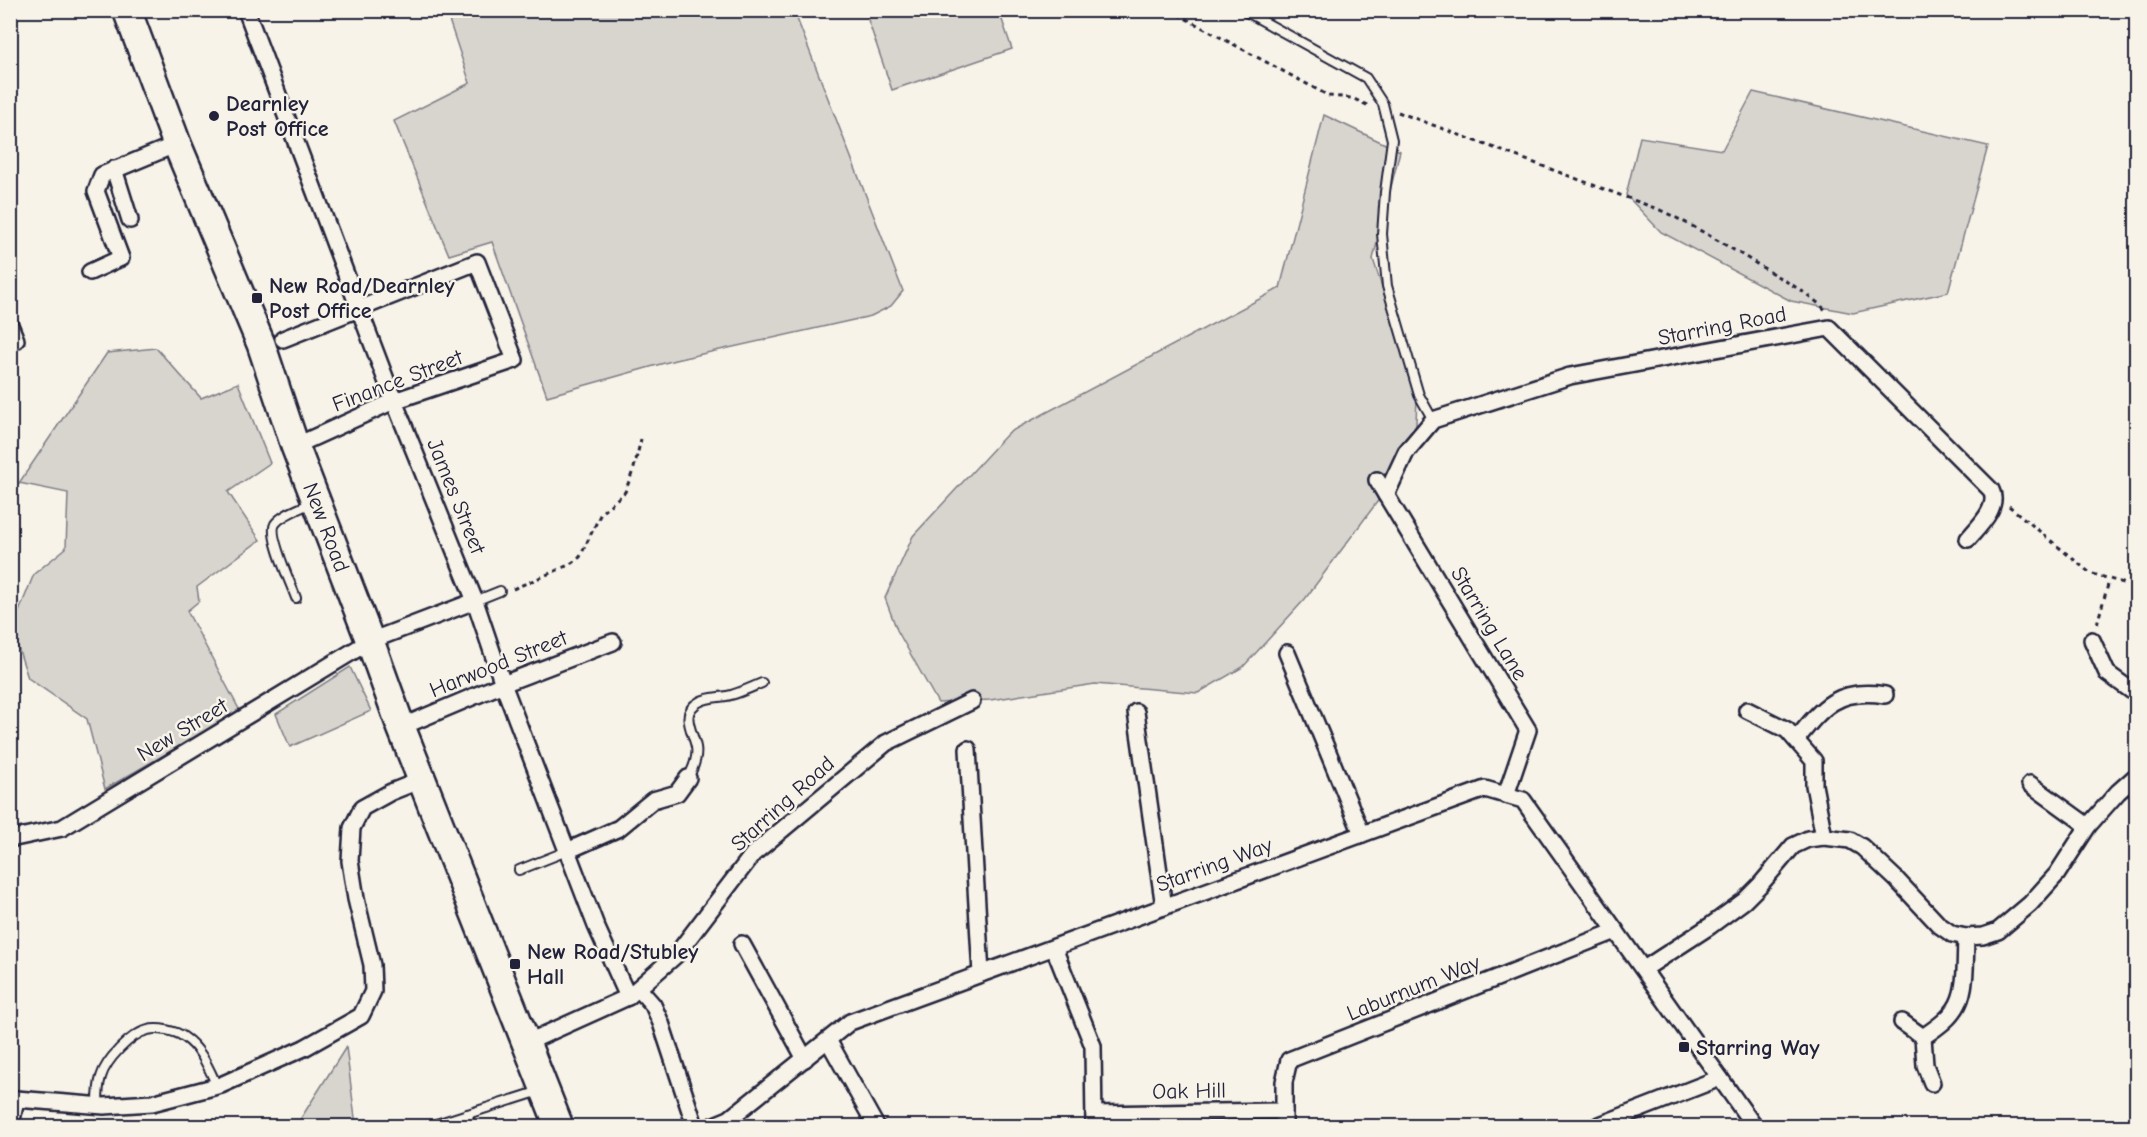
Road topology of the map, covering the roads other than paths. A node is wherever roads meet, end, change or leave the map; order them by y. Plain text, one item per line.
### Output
1 (128, 10) edge
2 (246, 10) edge
3 (1243, 10) edge
4 (177, 144) junction
5 (114, 169) junction
6 (130, 220) dead end
7 (90, 272) dead end
8 (359, 310) junction
9 (283, 339) dead end
10 (394, 401) junction
11 (1433, 420) junction
12 (296, 446) junction
13 (1377, 480) dead end
14 (1386, 495) junction
15 (316, 500) junction
16 (1968, 539) dead end
17 (500, 591) road end
18 (296, 598) dead end
19 (475, 601) junction
20 (370, 640) junction
21 (2092, 640) road end
22 (613, 642) dead end
23 (1287, 653) dead end
24 (762, 683) dead end
25 (503, 684) junction
26 (2136, 694) edge
27 (1885, 695) dead end
28 (972, 700) dead end
29 (1747, 710) dead end
30 (1136, 712) dead end
31 (401, 727) junction
32 (1796, 740) junction
33 (968, 749) dead end
34 (2136, 776) edge
35 (688, 778) joint
36 (422, 780) junction
37 (2030, 784) dead end
38 (1506, 795) junction
39 (2088, 826) junction
40 (1362, 834) junction
41 (1824, 837) junction
42 (10, 839) edge
43 (567, 851) junction
44 (519, 870) dead end
45 (1164, 907) junction
46 (1616, 931) junction
47 (1966, 937) junction
48 (742, 944) dead end
49 (1054, 948) junction
50 (1644, 969) junction
51 (981, 975) junction
52 (633, 993) junction
53 (1902, 1022) dead end
54 (1923, 1037) junction
55 (828, 1040) junction
56 (526, 1043) junction
57 (805, 1059) junction
58 (1720, 1078) junction
59 (1932, 1083) dead end
60 (218, 1086) junction
61 (545, 1089) junction
62 (13, 1098) edge
63 (98, 1105) junction
64 (467, 1114) junction
65 (1284, 1119) edge
66 (1094, 1120) edge
67 (11, 1126) edge
68 (430, 1126) edge
69 (471, 1126) edge
70 (559, 1126) edge
71 (695, 1126) edge
72 (712, 1126) edge
73 (876, 1126) edge
74 (1597, 1126) edge
75 (1754, 1126) edge

1 - 4 highway, New Road
2 - 8 street, James Street
3 - 11 lane
4 - 5 street
4 - 12 highway, New Road
5 - 6 street
5 - 7 street
8 - 9 street
8 - 10 street, James Street
8 - 10 street, Finance Street
10 - 12 street, Finance Street
10 - 19 street, James Street
11 - 14 street
11 - 16 street, Starring Road
12 - 15 highway, New Road
13 - 14 street, Starring Lane
14 - 38 street, Starring Lane
15 - 18 lane
15 - 20 highway, New Road
17 - 19 lane
19 - 20 street, New Street
19 - 25 street, James Street
20 - 31 highway, New Road
20 - 42 street, New Street
21 - 26 street
22 - 25 street, Harwood Street
23 - 40 street
24 - 35 lane
25 - 31 street, Harwood Street
25 - 43 street, James Street
27 - 32 street
28 - 52 street, Starring Road
29 - 32 street
30 - 45 street
31 - 36 highway, New Road
32 - 41 street
33 - 51 street
34 - 39 street
35 - 43 street
36 - 56 highway, New Road
36 - 60 street
37 - 39 street
38 - 40 street, Starring Way
38 - 46 street, Starring Way
39 - 47 street
40 - 45 street, Starring Way
41 - 47 street
41 - 50 street
43 - 44 lane
43 - 52 street, James Street
45 - 49 street, Starring Way
46 - 50 street, Starring Way
46 - 65 street, Laburnum Way
47 - 54 street
48 - 57 street
49 - 51 street, Starring Way
49 - 66 street
50 - 58 street, Starring Way
51 - 55 street, Starring Way
52 - 56 street, Starring Road
52 - 71 street, James Street
53 - 54 street
54 - 59 street
55 - 57 street, Starring Way
55 - 73 street
56 - 61 highway, New Road
57 - 72 street, Starring Way
58 - 74 street
58 - 75 street, Starring Way
60 - 63 street
60 - 63 lane
61 - 64 lane
61 - 70 highway, New Road
62 - 63 street
62 - 67 street
64 - 68 lane
64 - 69 lane
65 - 66 street, Oak Hill

